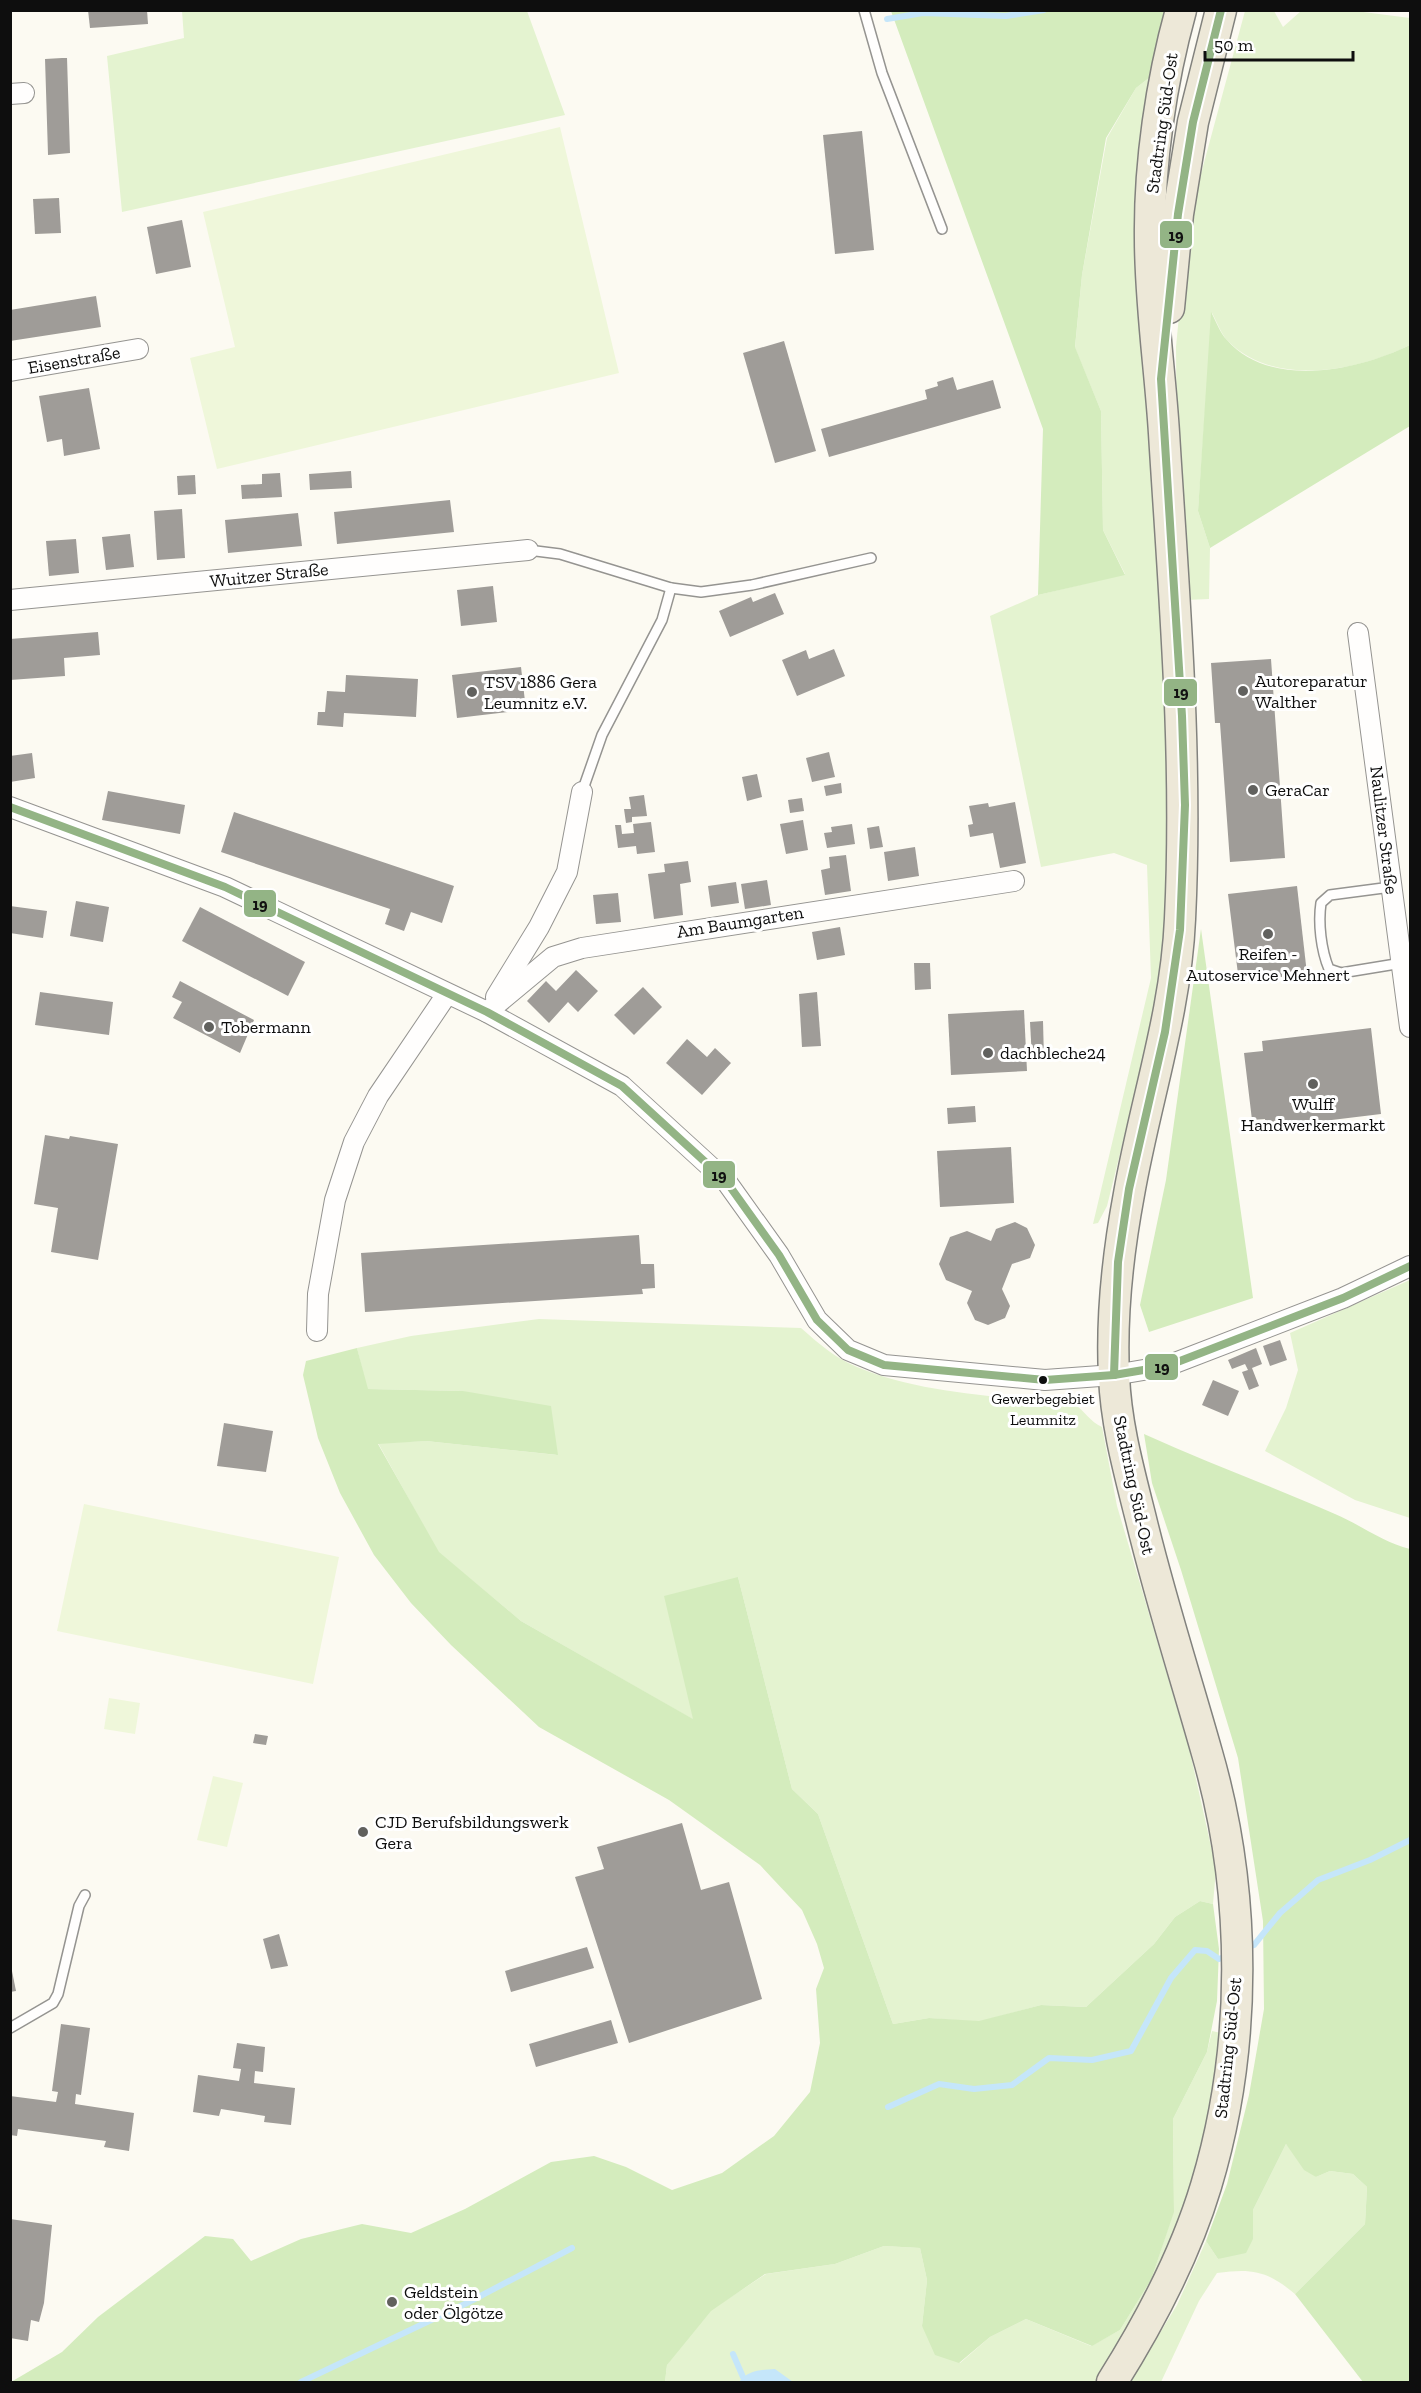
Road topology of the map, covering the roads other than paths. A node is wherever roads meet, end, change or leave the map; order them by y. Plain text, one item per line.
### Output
1 (864, 10) edge
2 (1181, 10) edge
3 (1221, 10) edge
4 (942, 229) dead end
5 (138, 349) dead end
6 (10, 371) edge
7 (1161, 379) junction
8 (528, 550) joint
9 (871, 558) dead end
10 (671, 588) junction
11 (10, 600) edge
12 (1358, 633) dead end
13 (582, 792) joint
14 (11, 810) edge
15 (1014, 881) dead end
16 (1391, 886) junction
17 (1402, 963) junction
18 (447, 994) junction
19 (487, 1012) junction
20 (1410, 1027) edge
21 (1410, 1266) edge
22 (317, 1331) dead end
23 (1114, 1375) junction
24 (85, 1895) dead end
25 (10, 2028) edge
26 (1112, 2382) edge

1 - 4 lane
2 - 7 main road, Stadtring Süd-Ost
3 - 7 main road, Stadtring Süd-Ost
5 - 6 street, Eisenstraße
7 - 23 main road, Stadtring Süd-Ost
8 - 10 lane
8 - 11 street, Wuitzer Straße
9 - 10 lane
10 - 13 lane
12 - 16 street, Naulitzer Straße
13 - 19 street
14 - 18 street
15 - 19 street, Am Baumgarten
16 - 17 street, Naulitzer Straße
16 - 17 lane
17 - 20 street, Naulitzer Straße
18 - 19 street
18 - 22 street
19 - 23 street
21 - 23 street
23 - 26 main road, Stadtring Süd-Ost
24 - 25 lane

